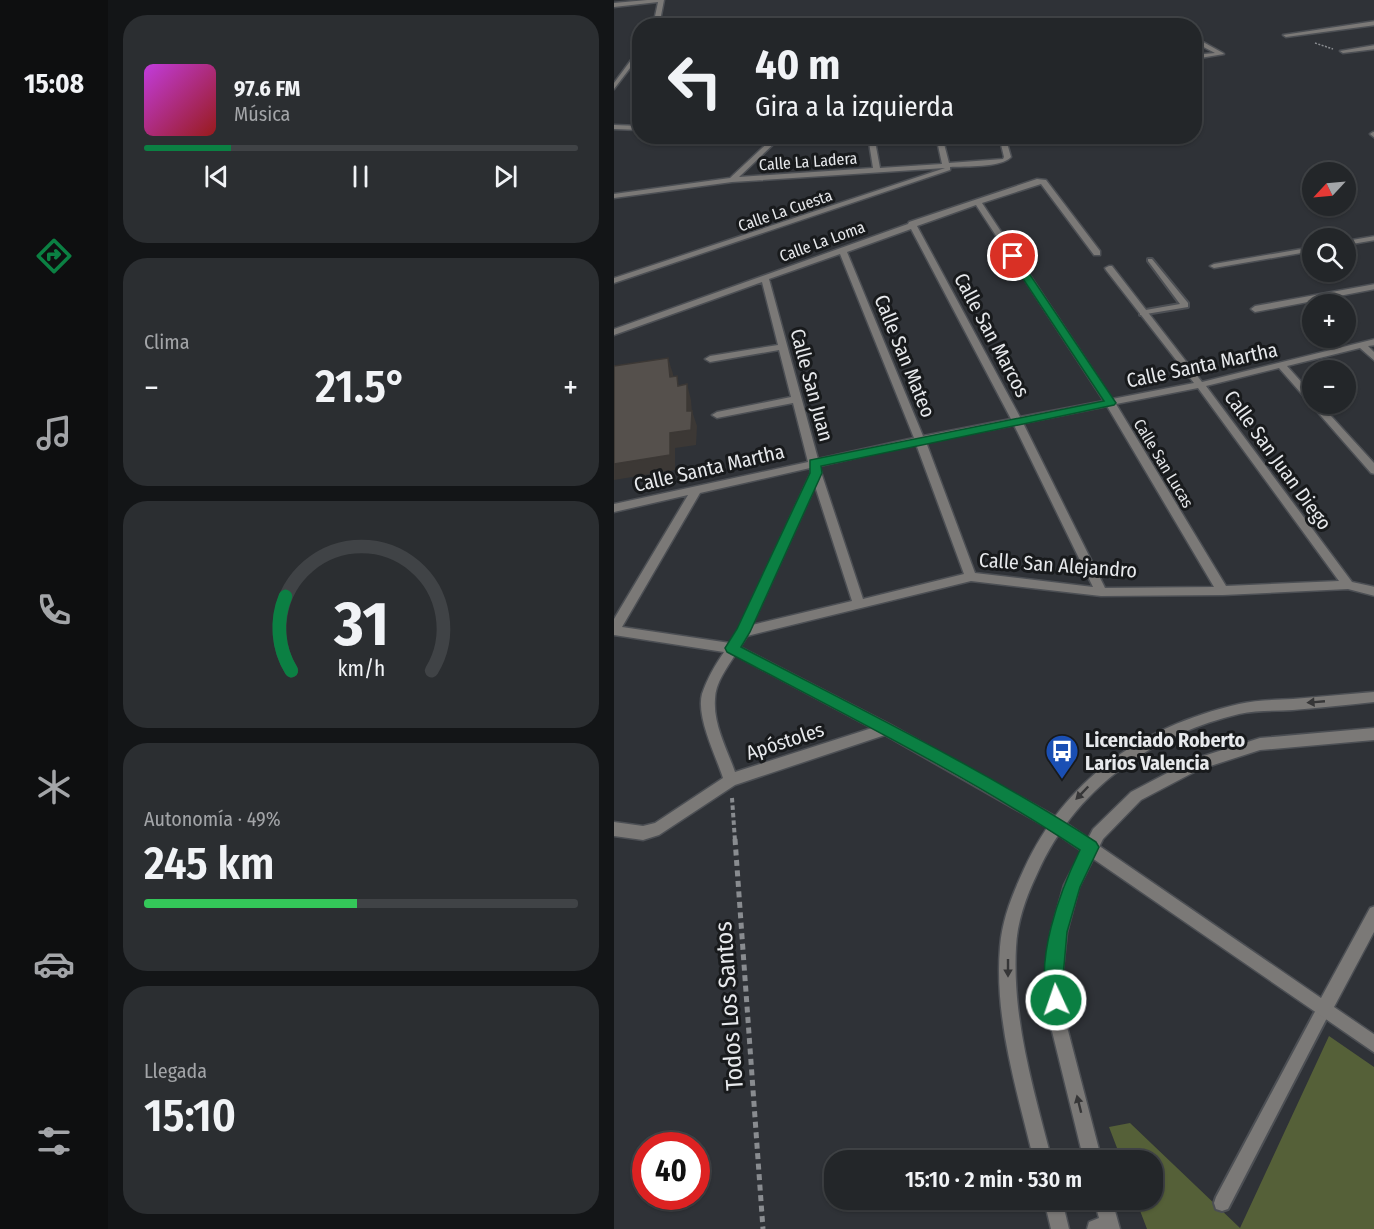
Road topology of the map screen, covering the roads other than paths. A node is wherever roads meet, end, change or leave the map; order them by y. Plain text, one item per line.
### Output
1 (657, 0) edge
2 (614, 5) edge
3 (656, 18) edge
4 (1374, 23) edge
5 (1286, 35) dead end
6 (1202, 43) edge
7 (1374, 47) edge
8 (1343, 51) dead end
9 (1202, 56) edge
10 (632, 61) edge
11 (614, 87) edge
12 (614, 126) edge
13 (632, 127) edge
14 (770, 144) edge
15 (872, 144) edge
16 (941, 144) edge
17 (1004, 144) edge
18 (964, 164) junction
19 (946, 165) junction
20 (877, 170) junction
21 (732, 180) junction
22 (614, 196) edge
23 (977, 201) junction
24 (912, 224) junction
25 (1374, 238) edge
26 (1356, 241) edge
27 (842, 250) junction
28 (1302, 251) edge
29 (1097, 253) dead end
30 (1150, 260) dead end
31 (1214, 266) dead end
32 (1109, 268) dead end
33 (765, 278) junction
34 (614, 281) edge
35 (1374, 286) edge
36 (1255, 309) dead end
37 (1143, 313) junction
38 (614, 332) edge
39 (1374, 342) edge
40 (1361, 345) junction
41 (782, 346) junction
42 (1374, 358) edge
43 (710, 359) dead end
44 (1283, 366) junction
45 (1200, 386) junction
46 (1302, 388) edge
47 (798, 399) junction
48 (1110, 403) junction
49 (1324, 414) edge
50 (717, 415) dead end
51 (1017, 421) junction
52 (920, 440) junction
53 (815, 468) junction
54 (1374, 471) edge
55 (696, 490) junction
56 (614, 508) edge
57 (971, 577) junction
58 (1348, 585) junction
59 (1223, 591) junction
60 (1101, 592) junction
61 (1374, 592) edge
62 (859, 604) junction
63 (614, 630) edge
64 (743, 632) junction
65 (732, 648) junction
66 (1374, 697) edge
67 (886, 729) junction
68 (1374, 734) edge
69 (731, 780) junction
70 (1055, 824) junction
71 (614, 829) edge
72 (1090, 847) junction
73 (1374, 913) edge
74 (1324, 1009) junction
75 (1374, 1045) edge
76 (1040, 1150) edge
77 (1091, 1150) edge
78 (1222, 1203) dead end
79 (1055, 1210) edge
80 (1104, 1210) edge
81 (1106, 1227) edge
82 (1060, 1229) edge

1 - 2 street
1 - 3 street
4 - 5 street
6 - 9 street
7 - 8 street
10 - 11 street
12 - 13 street
14 - 21 street
15 - 20 street
16 - 19 street
17 - 18 street, Calle La Ladera
18 - 19 street, Calle La Ladera
18 - 34 street, Calle La Cuesta
19 - 20 street, Calle La Ladera
20 - 21 street, Calle La Ladera
21 - 22 street, Calle La Ladera
23 - 24 street, Calle La Loma
23 - 29 street, Calle La Loma
23 - 48 street, Calle San Lucas
24 - 27 street, Calle La Loma
24 - 51 street, Calle San Marcos
25 - 26 street
27 - 33 street, Calle La Loma
27 - 52 street, Calle San Mateo
28 - 31 street
30 - 37 lane
32 - 37 street, Calle San Juan Diego
33 - 38 street, Calle La Loma
33 - 41 street, Calle San Juan
35 - 36 street
37 - 45 street, Calle San Juan Diego
39 - 40 street, Calle Santa Martha
40 - 42 street
40 - 44 street, Calle Santa Martha
41 - 43 street
41 - 47 street, Calle San Juan
44 - 45 street, Calle Santa Martha
44 - 46 street
45 - 48 street, Calle Santa Martha
45 - 58 street, Calle San Juan Diego
47 - 50 street
47 - 53 street, Calle San Juan
48 - 51 street, Calle Santa Martha
48 - 59 street, Calle San Lucas
49 - 54 street
51 - 52 street, Calle Santa Martha
51 - 60 street, Calle San Marcos
52 - 53 street, Calle Santa Martha
52 - 57 street, Calle San Mateo
53 - 55 street, Calle Santa Martha
53 - 62 street, Calle San Juan
53 - 64 street
55 - 56 street, Calle Santa Martha
55 - 63 street
57 - 60 street, Calle San Alejandro
57 - 62 street, Calle San Alejandro
58 - 59 street, Calle San Alejandro
58 - 61 street, Calle San Alejandro
59 - 60 street, Calle San Alejandro
62 - 64 street, Calle San Alejandro
63 - 65 street
64 - 65 street
65 - 67 street
65 - 69 street
66 -> 70 street
67 - 69 street, Apóstoles
67 - 70 street
68 - 72 street
69 - 71 street, Apóstoles
70 - 72 street
70 -> 76 street
72 - 74 street
77 -> 72 street
73 - 74 street
74 - 75 street
74 - 78 lane
79 - 82 street
80 - 81 street

